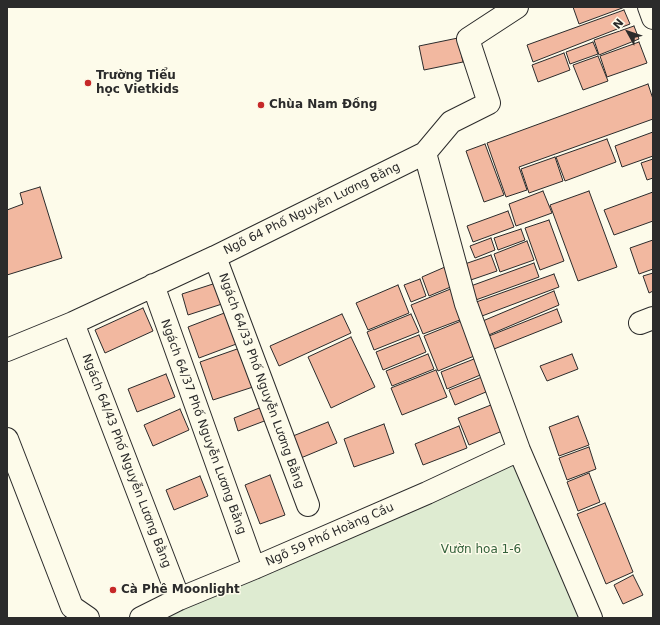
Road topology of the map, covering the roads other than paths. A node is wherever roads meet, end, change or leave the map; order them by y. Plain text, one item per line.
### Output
1 (517, 7) edge
2 (649, 7) edge
3 (653, 18) edge
4 (425, 153) junction
5 (215, 257) junction
6 (153, 286) junction
7 (73, 323) junction
8 (7, 350) edge
9 (7, 439) edge
10 (519, 450) junction
11 (308, 505) dead end
12 (254, 568) junction
13 (179, 599) junction
14 (88, 618) edge
15 (141, 618) edge
16 (591, 618) edge

1 - 4 street, Ngõ 64 Phố Nguyễn Lương Bằng
2 - 3 street
4 - 5 street, Ngõ 64 Phố Nguyễn Lương Bằng
4 - 10 street
5 - 6 street, Ngõ 64 Phố Nguyễn Lương Bằng
5 - 11 street, Ngách 64/33 Phố Nguyễn Lương Bằng
6 - 7 street, Ngõ 64 Phố Nguyễn Lương Bằng
6 - 12 street, Ngách 64/37 Phố Nguyễn Lương Bằng
7 - 8 street, Ngõ 64 Phố Nguyễn Lương Bằng
7 - 13 street, Ngách 64/43 Phố Nguyễn Lương Bằng
9 - 14 street
10 - 12 street, Ngõ 59 Phố Hoàng Cầu
10 - 16 street
12 - 13 street, Ngõ 59 Phố Hoàng Cầu
13 - 15 street, Ngõ 59 Phố Hoàng Cầu

